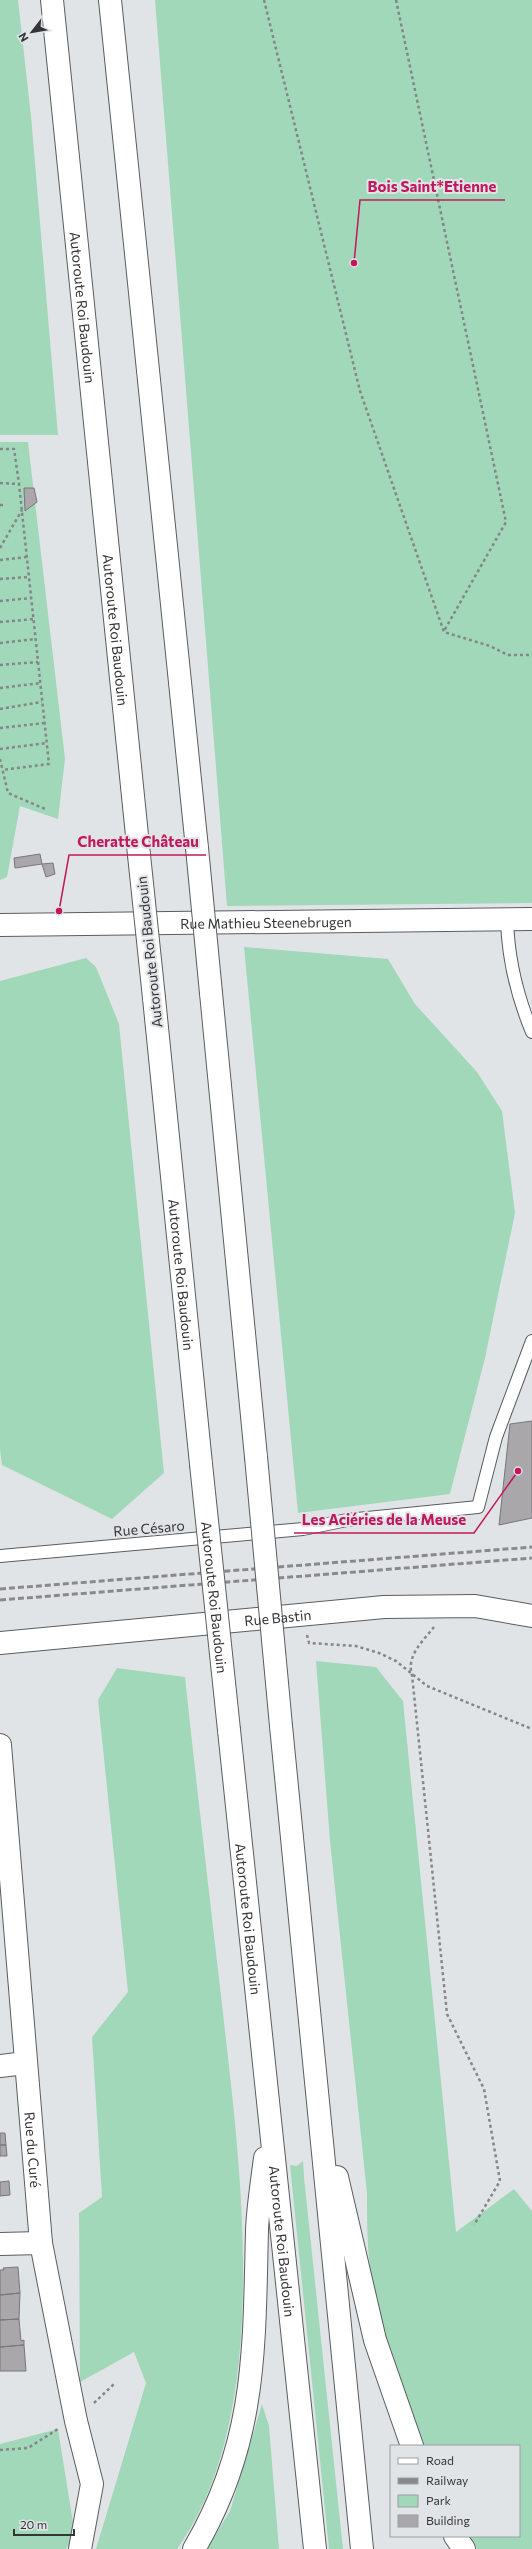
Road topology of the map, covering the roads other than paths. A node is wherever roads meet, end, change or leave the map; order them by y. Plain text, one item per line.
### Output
1 (52, 0) edge
2 (110, 0) edge
3 (507, 919) junction
4 (532, 919) edge
5 (0, 925) edge
6 (532, 1032) edge
7 (532, 1341) edge
8 (0, 1556) edge
9 (532, 1616) edge
10 (0, 1643) edge
11 (0, 1745) edge
12 (5, 1887) edge
13 (26, 2063) junction
14 (0, 2066) edge
15 (318, 2098) junction
16 (270, 2113) junction
17 (42, 2243) junction
18 (0, 2244) edge
19 (412, 2445) edge
20 (454, 2537) edge
21 (455, 2537) edge
22 (80, 2549) edge
23 (194, 2549) edge
24 (315, 2549) edge
25 (362, 2549) edge
26 (458, 2549) edge
27 (464, 2549) edge

1 - 16 main road, Autoroute Roi Baudouin, bridge
2 - 15 main road, bridge
3 - 4 main road, Rue Mathieu Steenebrugen
3 - 5 main road, Rue Mathieu Steenebrugen
3 - 6 lane
7 - 8 lane, Rue Césaro
9 - 10 main road, Rue Bastin
11 - 12 main road, Rue du Curé
12 - 13 main road, Rue du Curé
13 - 14 main road
13 - 17 main road, Rue du Curé
15 - 19 main road
15 - 25 main road
16 - 23 main road
16 - 24 main road, Autoroute Roi Baudouin
17 - 18 main road
17 - 22 main road, Rue du Curé
20 - 26 main road
21 - 27 main road

